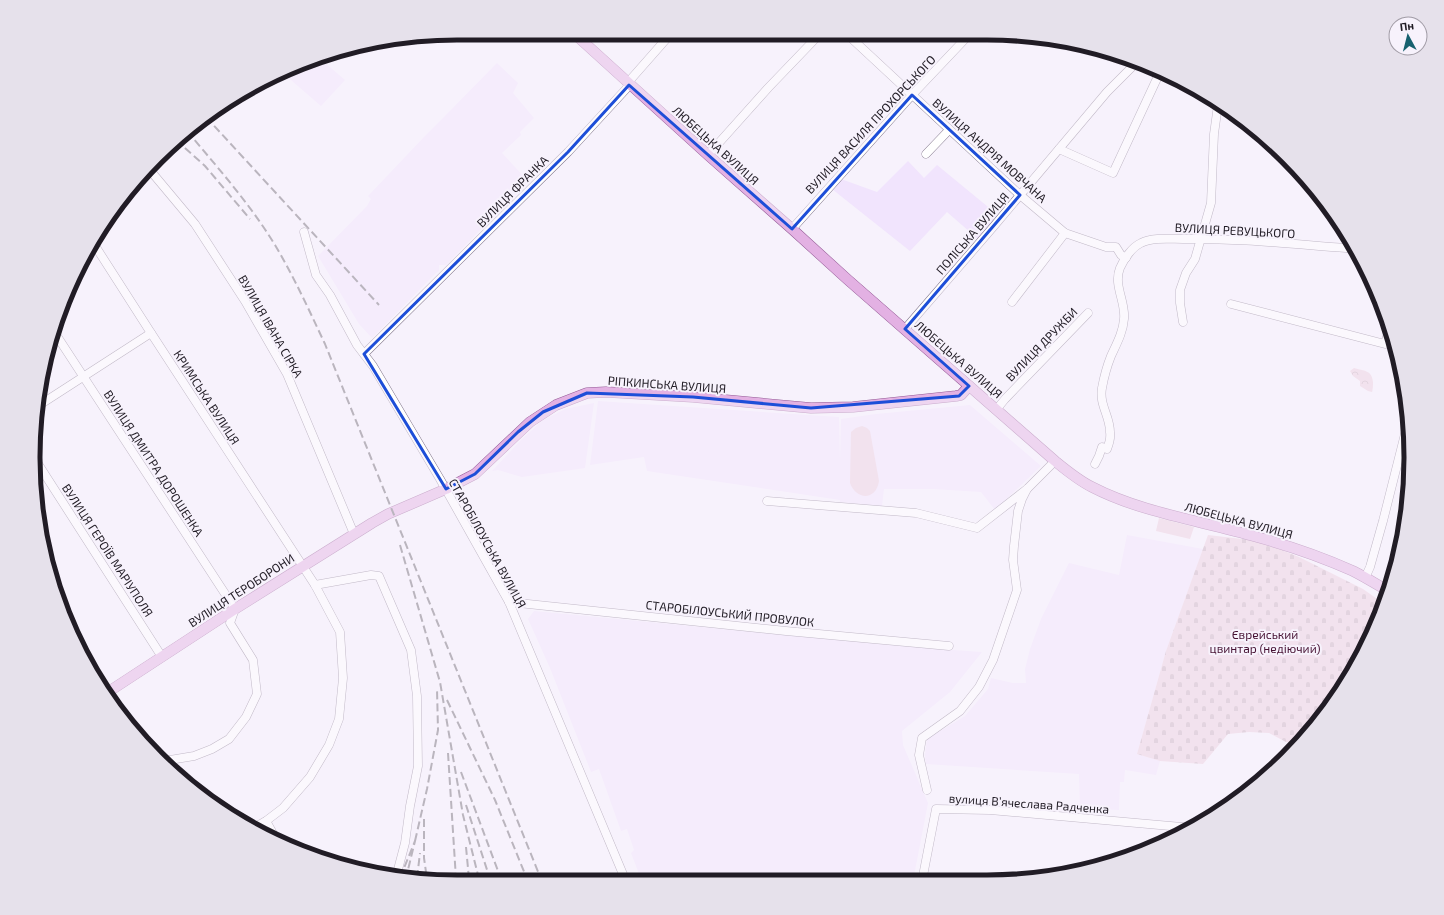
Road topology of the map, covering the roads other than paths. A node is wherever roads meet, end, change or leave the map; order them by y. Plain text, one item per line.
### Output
1 (581, 40) edge
2 (665, 40) edge
3 (814, 40) edge
4 (853, 40) edge
5 (964, 40) edge
6 (1132, 66) edge
7 (1158, 77) edge
8 (629, 85) junction
9 (912, 95) junction
10 (1217, 110) edge
11 (949, 130) junction
12 (1059, 149) junction
13 (926, 154) dead end
14 (708, 155) junction
15 (152, 173) edge
16 (1020, 195) junction
17 (792, 229) junction
18 (304, 232) dead end
19 (1065, 233) junction
20 (1202, 238) junction
21 (97, 248) edge
22 (1348, 248) edge
23 (1123, 257) junction
24 (1012, 302) dead end
25 (1231, 304) dead end
26 (1088, 313) dead end
27 (1183, 322) dead end
28 (904, 329) junction
29 (151, 334) junction
30 (58, 337) edge
31 (1386, 337) edge
32 (364, 354) junction
33 (83, 377) junction
34 (969, 386) junction
35 (44, 402) edge
36 (996, 410) junction
37 (1403, 440) edge
38 (1055, 461) junction
39 (1095, 464) dead end
40 (40, 467) edge
41 (446, 489) junction
42 (1027, 489) junction
43 (767, 501) dead end
44 (394, 511) joint
45 (354, 534) junction
46 (303, 566) junction
47 (1365, 578) junction
48 (315, 585) junction
49 (1383, 588) edge
50 (509, 602) junction
51 (235, 609) junction
52 (949, 646) dead end
53 (162, 657) junction
54 (111, 690) edge
55 (170, 760) edge
56 (928, 790) dead end
57 (266, 821) junction
58 (259, 824) edge
59 (1180, 827) edge
60 (272, 831) edge
61 (398, 870) edge
62 (623, 875) edge
63 (923, 875) edge

1 - 8 main road, ЛЮБЕЦЬКА ВУЛИЦЯ
2 - 8 street, ВУЛИЦЯ ФРАНКА
3 - 14 street
4 - 9 street, ВУЛИЦЯ АНДРІЯ МОВЧАНА
5 - 9 street, ВУЛИЦЯ ВАСИЛЯ ПРОХОРСЬКОГО
6 - 12 street, ПОЛІСЬКА ВУЛИЦЯ
7 - 12 street
8 - 14 main road, ЛЮБЕЦЬКА ВУЛИЦЯ
8 - 32 street, ВУЛИЦЯ ФРАНКА
9 - 11 street, ВУЛИЦЯ АНДРІЯ МОВЧАНА
9 - 17 street, ВУЛИЦЯ ВАСИЛЯ ПРОХОРСЬКОГО
10 - 20 street
11 - 13 street
11 - 16 street, ВУЛИЦЯ АНДРІЯ МОВЧАНА
12 - 16 street, ПОЛІСЬКА ВУЛИЦЯ
14 - 17 main road, ЛЮБЕЦЬКА ВУЛИЦЯ
15 - 45 street, ВУЛИЦЯ ІВАНА СІРКА
16 - 19 street, ВУЛИЦЯ АНДРІЯ МОВЧАНА
16 - 28 street, ПОЛІСЬКА ВУЛИЦЯ
17 - 28 main road, ЛЮБЕЦЬКА ВУЛИЦЯ
18 - 32 street, СТАРОБІЛОУСЬКА ВУЛИЦЯ
19 - 23 street, ВУЛИЦЯ АНДРІЯ МОВЧАНА
19 - 24 street
20 - 22 street, ВУЛИЦЯ РЕВУЦЬКОГО
20 - 23 street, ВУЛИЦЯ РЕВУЦЬКОГО
20 - 27 street
21 - 29 street, КРИМСЬКА ВУЛИЦЯ
23 - 39 street, ВУЛИЦЯ РЕВУЦЬКОГО
25 - 31 street
26 - 36 street, ВУЛИЦЯ ДРУЖБИ
28 - 34 main road, ЛЮБЕЦЬКА ВУЛИЦЯ
29 - 33 street
29 - 46 street, КРИМСЬКА ВУЛИЦЯ
30 - 33 street, ВУЛИЦЯ ДМИТРА ДОРОШЕНКА
32 - 41 street, СТАРОБІЛОУСЬКА ВУЛИЦЯ
33 - 35 street
33 - 51 street, ВУЛИЦЯ ДМИТРА ДОРОШЕНКА
34 - 36 main road, ЛЮБЕЦЬКА ВУЛИЦЯ
34 - 41 main road, РІПКИНСЬКА ВУЛИЦЯ
36 - 38 main road, ЛЮБЕЦЬКА ВУЛИЦЯ
37 - 47 street
38 - 42 street
38 - 47 main road, ЛЮБЕЦЬКА ВУЛИЦЯ
40 - 53 street, ВУЛИЦЯ ГЕРОЇВ МАРІУПОЛЯ
41 - 44 main road, РІПКИНСЬКА ВУЛИЦЯ
41 - 50 street, СТАРОБІЛОУСЬКА ВУЛИЦЯ
42 - 43 street
42 - 56 street
44 - 45 main road, ВУЛИЦЯ ТЕРОБОРОНИ
45 - 46 main road, ВУЛИЦЯ ТЕРОБОРОНИ
46 - 48 street, КРИМСЬКА ВУЛИЦЯ
46 - 51 main road, ВУЛИЦЯ ТЕРОБОРОНИ
47 - 49 main road, ЛЮБЕЦЬКА ВУЛИЦЯ
48 - 57 street, КРИМСЬКА ВУЛИЦЯ
48 - 61 street
50 - 52 street, СТАРОБІЛОУСЬКИЙ ПРОВУЛОК
50 - 62 street, СТАРОБІЛОУСЬКА ВУЛИЦЯ
51 - 53 main road, ВУЛИЦЯ ТЕРОБОРОНИ
51 - 55 street
53 - 54 main road, ВУЛИЦЯ ТЕРОБОРОНИ
57 - 58 street, КРИМСЬКА ВУЛИЦЯ
57 - 60 street
59 - 63 street, вулиця Вʼячеслава Радченка

